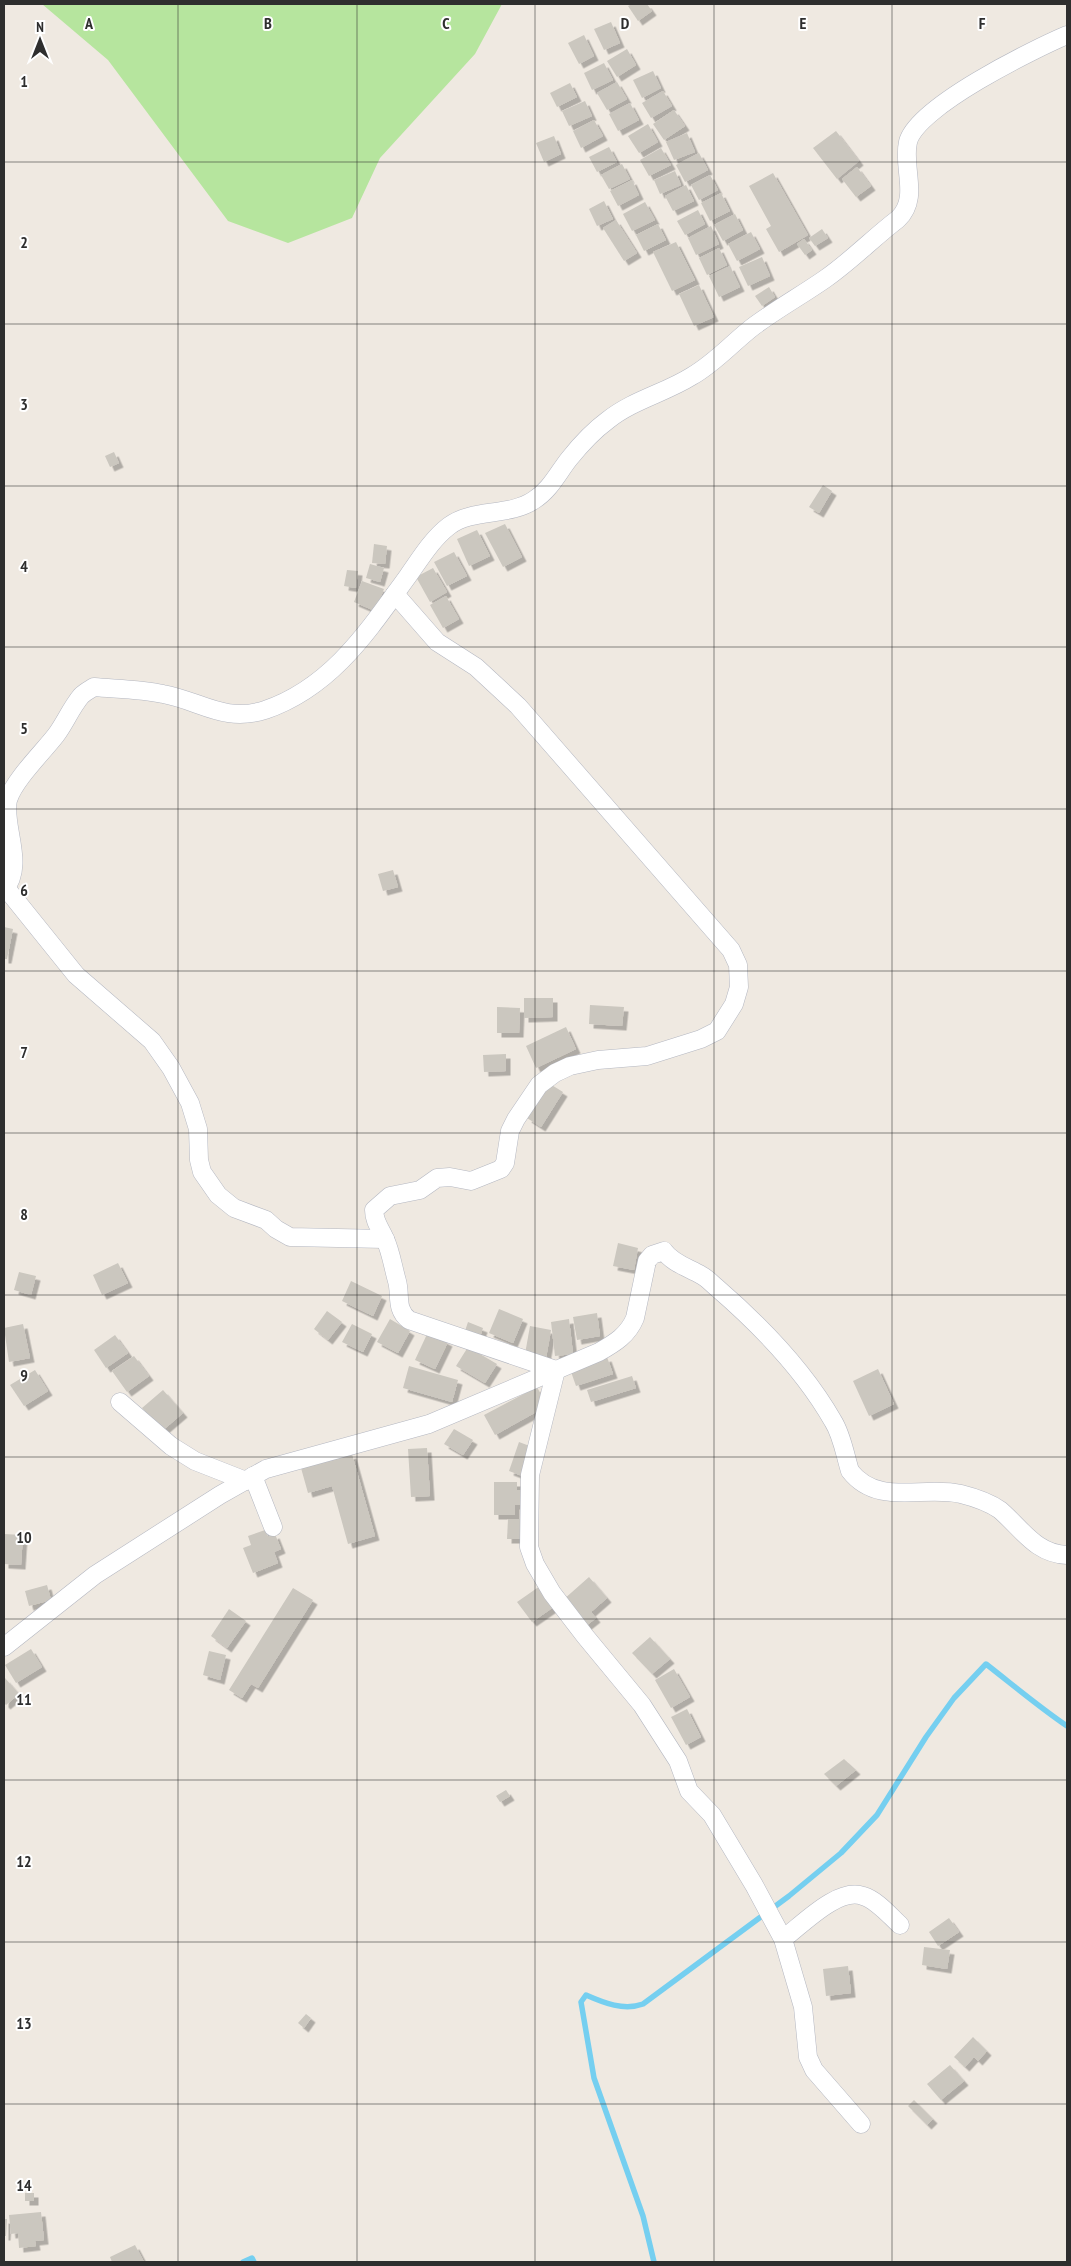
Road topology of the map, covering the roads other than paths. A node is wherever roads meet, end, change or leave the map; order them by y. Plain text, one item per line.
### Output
1 (1067, 35) edge
2 (395, 594) junction
3 (5, 889) edge
4 (386, 1240) junction
5 (556, 1370) junction
6 (120, 1402) dead end
7 (250, 1478) junction
8 (273, 1527) dead end
9 (1067, 1555) edge
10 (4, 1647) edge
11 (900, 1925) dead end
12 (783, 1939) junction
13 (861, 2124) dead end

1 - 2 street
2 - 3 street
2 - 4 street
3 - 4 street
4 - 5 street
5 - 7 street
5 - 9 street
5 - 12 street
6 - 7 street
7 - 8 street
7 - 10 street
11 - 12 street
12 - 13 street

